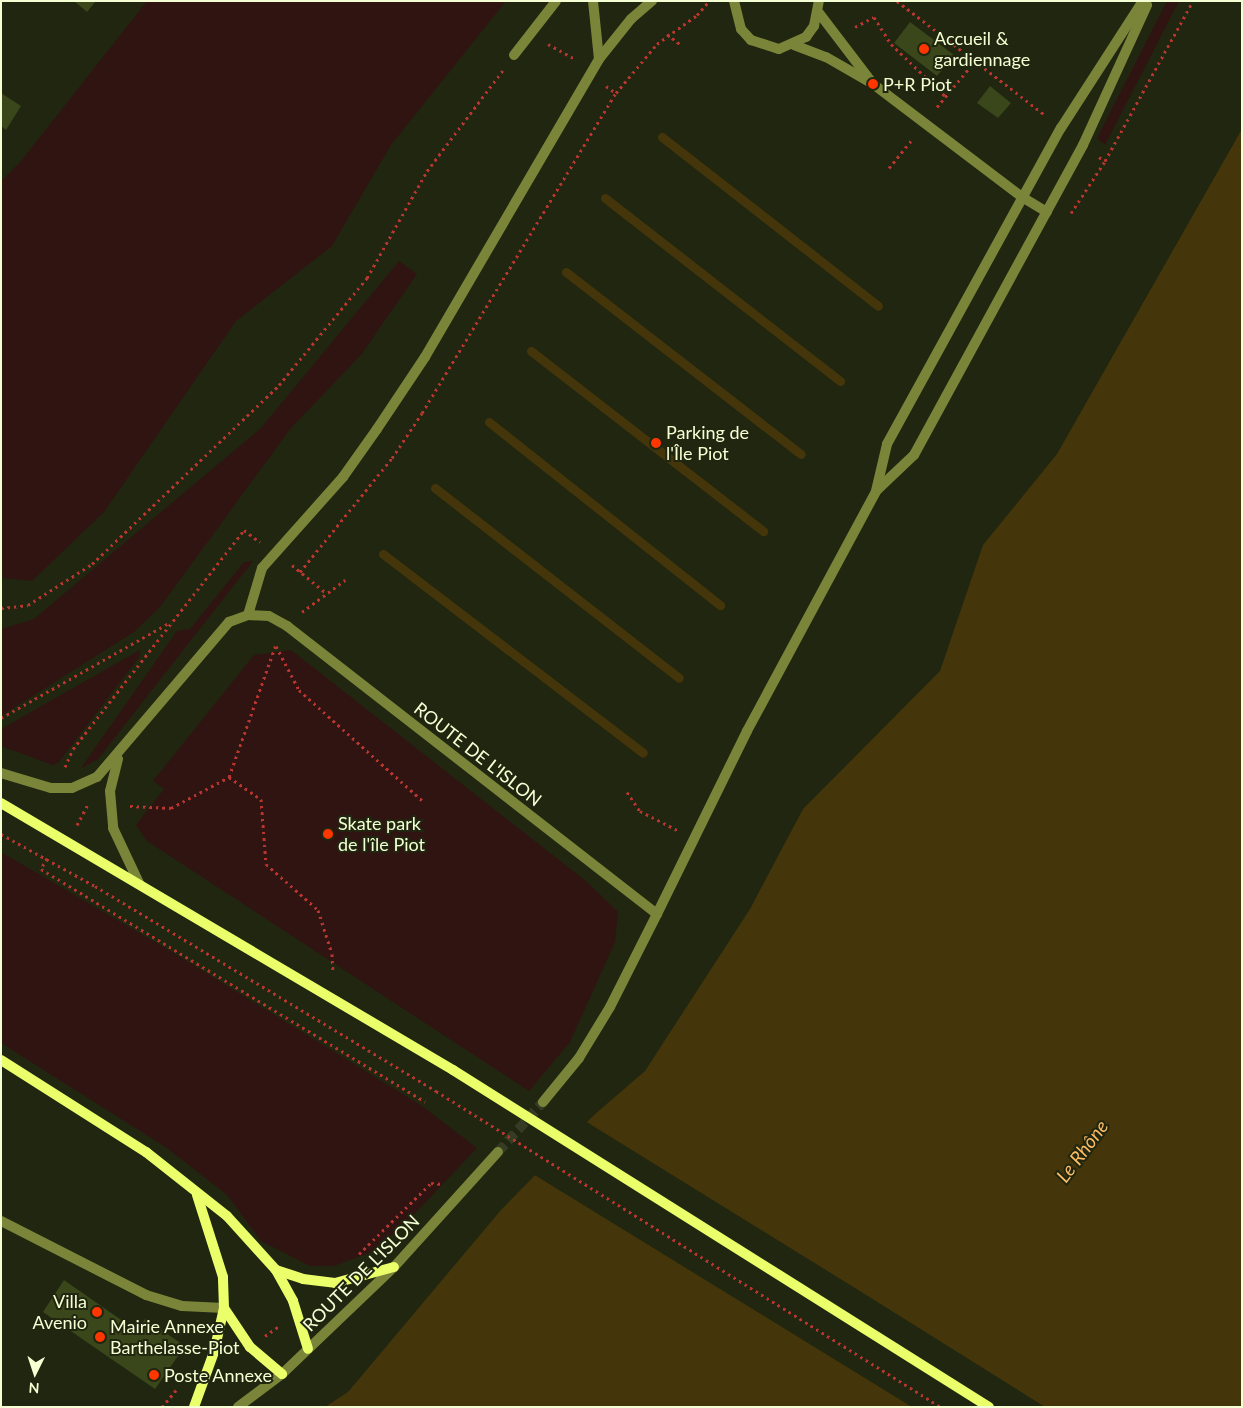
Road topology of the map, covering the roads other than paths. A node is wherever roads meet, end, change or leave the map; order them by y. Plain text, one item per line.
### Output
1 (556, 1) edge
2 (592, 1) edge
3 (652, 1) edge
4 (734, 1) edge
5 (819, 1) edge
6 (1143, 1) edge
7 (1148, 1) edge
8 (819, 13) junction
9 (794, 45) junction
10 (514, 54) road end
11 (599, 60) junction
12 (873, 84) junction
13 (1022, 197) junction
14 (1047, 212) junction
15 (876, 491) junction
16 (248, 615) junction
17 (121, 753) junction
18 (1, 773) edge
19 (1, 803) edge
20 (139, 883) junction
21 (658, 914) junction
22 (1, 1060) edge
23 (543, 1102) tunnel mouth
24 (498, 1152) tunnel mouth
25 (197, 1195) junction
26 (1, 1221) edge
27 (394, 1267) junction
28 (276, 1270) junction
29 (224, 1308) junction
30 (308, 1349) junction
31 (282, 1374) junction
32 (194, 1407) edge
33 (238, 1407) edge
34 (989, 1407) edge

1 - 10 street
2 - 11 street
3 - 11 street
4 - 9 street
5 - 8 street
6 - 13 street
7 - 14 street
8 - 9 street
8 - 12 street
9 - 12 street
11 - 16 street
12 - 13 street
13 - 14 street
13 - 15 street
14 - 15 street
15 - 21 street
16 - 17 street
16 - 21 street, ROUTE DE L'ISLON
17 - 18 street
17 - 20 street
19 - 20 main road
20 - 34 main road, bridge
21 - 23 street
22 - 25 main road
24 - 27 street, ROUTE DE L'ISLON
25 - 28 main road
25 - 29 main road
26 - 29 street
27 - 28 main road
27 - 30 street, ROUTE DE L'ISLON
28 - 30 main road
29 - 31 main road
29 - 32 main road
30 - 31 street, ROUTE DE L'ISLON
31 - 33 street, ROUTE DE L'ISLON

